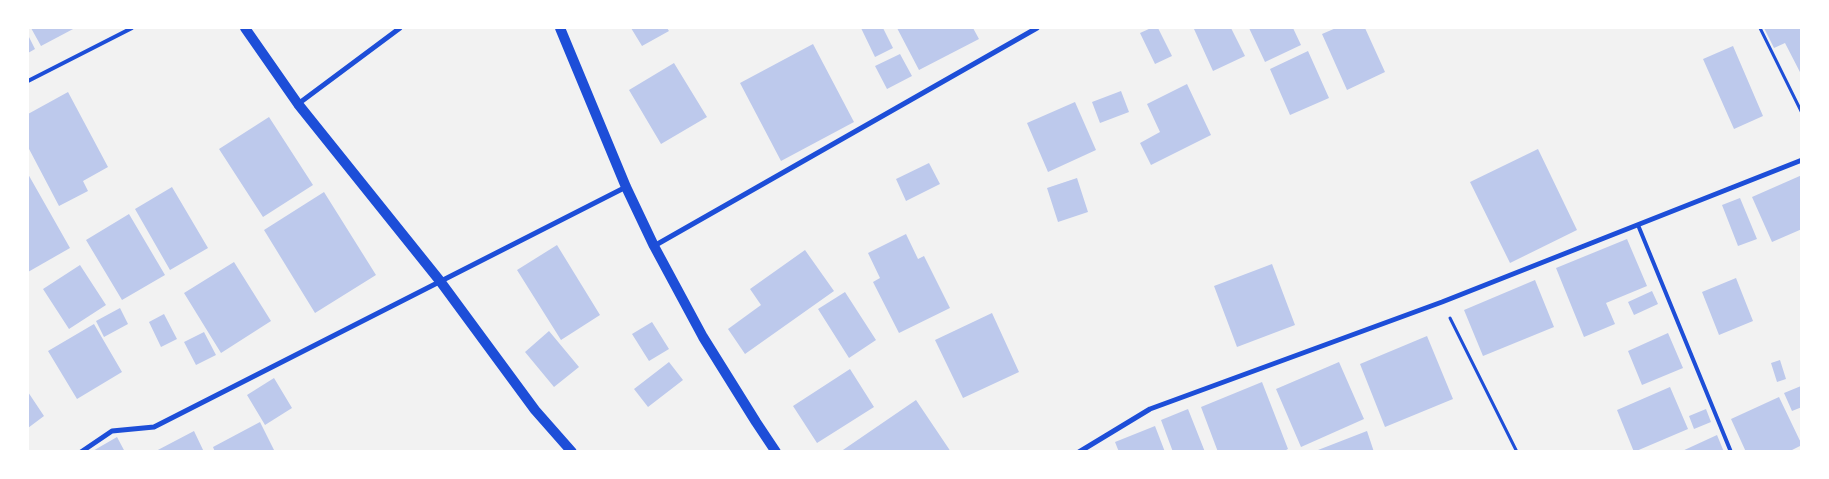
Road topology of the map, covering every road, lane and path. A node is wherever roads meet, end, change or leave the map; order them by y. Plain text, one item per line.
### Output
1 (132, 28) edge
2 (245, 28) edge
3 (400, 28) edge
4 (560, 28) edge
5 (1037, 28) edge
6 (1760, 28) edge
7 (28, 82) edge
8 (298, 104) junction
9 (1802, 113) edge
10 (1802, 160) edge
11 (626, 187) junction
12 (1638, 226) junction
13 (654, 246) junction
14 (440, 281) junction
15 (1442, 302) junction
16 (81, 452) edge
17 (572, 452) edge
18 (776, 452) edge
19 (1079, 452) edge
20 (1517, 452) edge
21 (1731, 452) edge

1 - 7 lane
2 - 8 main road
3 - 8 street
4 - 11 main road
5 - 13 street
6 - 9 path
8 - 14 main road
10 - 12 street
11 - 13 main road
11 - 14 street
12 - 15 street
12 - 21 lane
13 - 18 main road
14 - 16 street
14 - 17 main road
15 - 19 street
15 - 20 path

